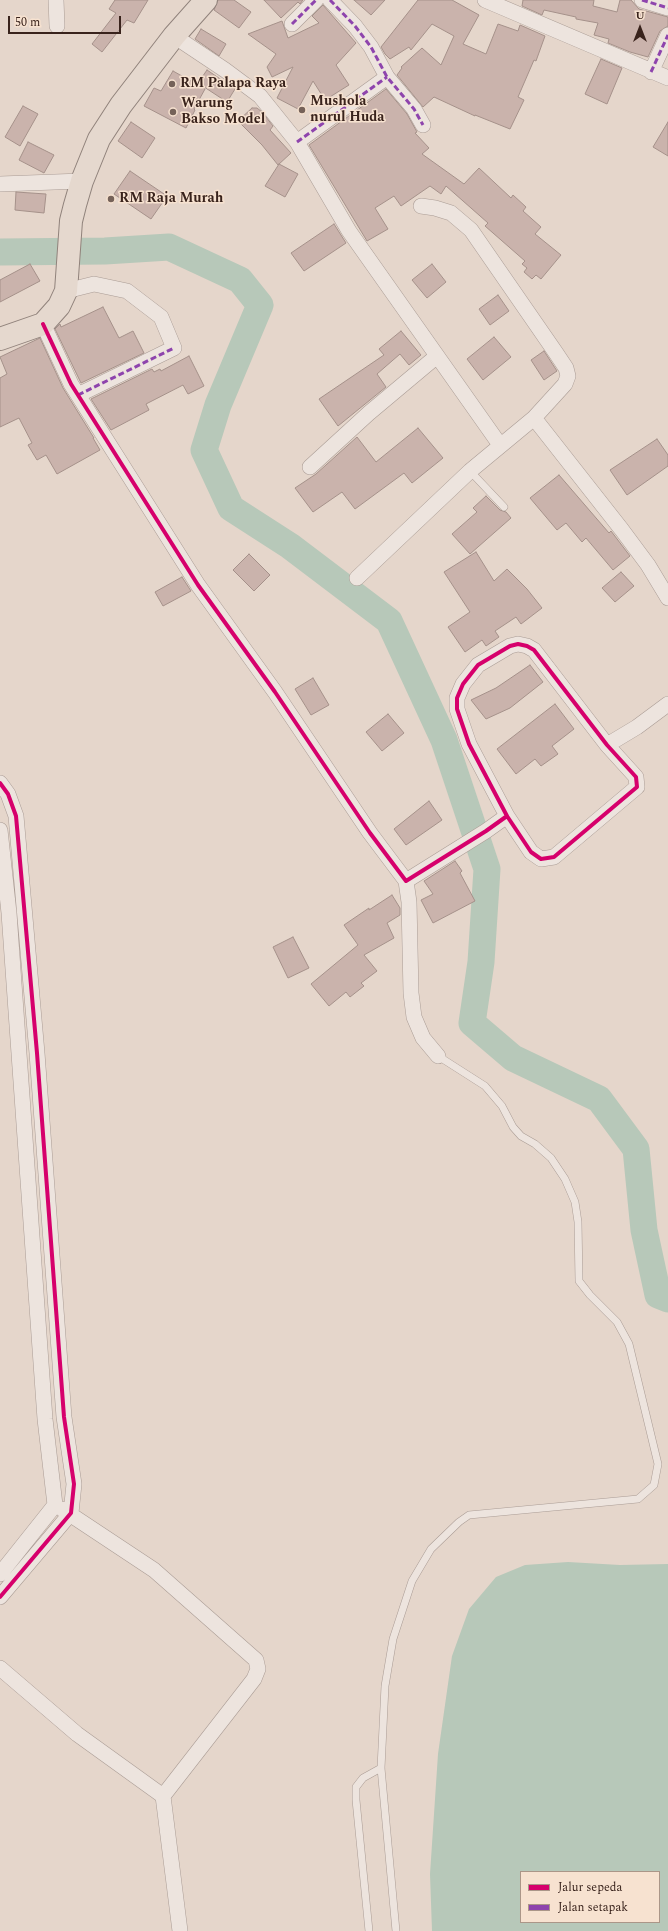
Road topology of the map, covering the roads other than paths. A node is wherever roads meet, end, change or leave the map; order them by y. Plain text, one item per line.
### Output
1 (56, 0) edge
2 (206, 0) edge
3 (316, 0) edge
4 (330, 0) edge
5 (485, 0) edge
6 (642, 0) edge
7 (668, 8) edge
8 (292, 24) dead end
9 (57, 26) dead end
10 (668, 35) edge
11 (174, 36) junction
12 (651, 72) junction
13 (387, 77) junction
14 (668, 78) edge
15 (423, 125) dead end
16 (297, 142) junction
17 (82, 181) junction
18 (0, 184) edge
19 (421, 206) dead end
20 (66, 283) junction
21 (43, 324) junction
22 (0, 339) edge
23 (437, 356) junction
24 (78, 395) junction
25 (534, 418) junction
26 (500, 445) junction
27 (310, 467) dead end
28 (470, 471) junction
29 (504, 507) dead end
30 (357, 578) dead end
31 (668, 598) edge
32 (668, 704) edge
33 (608, 745) junction
34 (0, 783) edge
35 (507, 816) junction
36 (0, 830) edge
37 (406, 881) junction
38 (19, 1053) junction
39 (37, 1054) junction
40 (438, 1056) joint
41 (64, 1417) junction
42 (45, 1419) junction
43 (55, 1505) junction
44 (71, 1513) junction
45 (0, 1574) edge
46 (0, 1598) edge
47 (0, 1668) edge
48 (381, 1768) junction
49 (163, 1796) junction
50 (180, 1931) edge
51 (369, 1931) edge
52 (396, 1931) edge

1 - 9 street
2 - 11 main road
3 - 8 street
4 - 13 street
5 - 12 street
6 - 7 street
10 - 12 street
11 - 16 street
11 - 17 main road
12 - 14 street
13 - 15 street
13 - 16 street
16 - 23 street
17 - 18 street
17 - 20 main road
19 - 25 street
20 - 21 main road
20 - 24 street
21 - 22 main road
21 - 24 street
23 - 26 street
23 - 27 street
24 - 37 street
25 - 26 street
25 - 31 street
26 - 28 street
28 - 29 lane
28 - 30 street
32 - 33 street
33 - 35 street
33 - 35 street
34 - 39 street
35 - 37 street
36 - 38 street
37 - 40 street
38 - 39 street
38 - 42 street
39 - 41 street
40 - 48 lane
41 - 42 street
41 - 44 street
42 - 43 street
43 - 44 street
43 - 45 street
44 - 46 street
44 - 49 street
47 - 49 street
48 - 51 lane
48 - 52 lane
49 - 50 street

